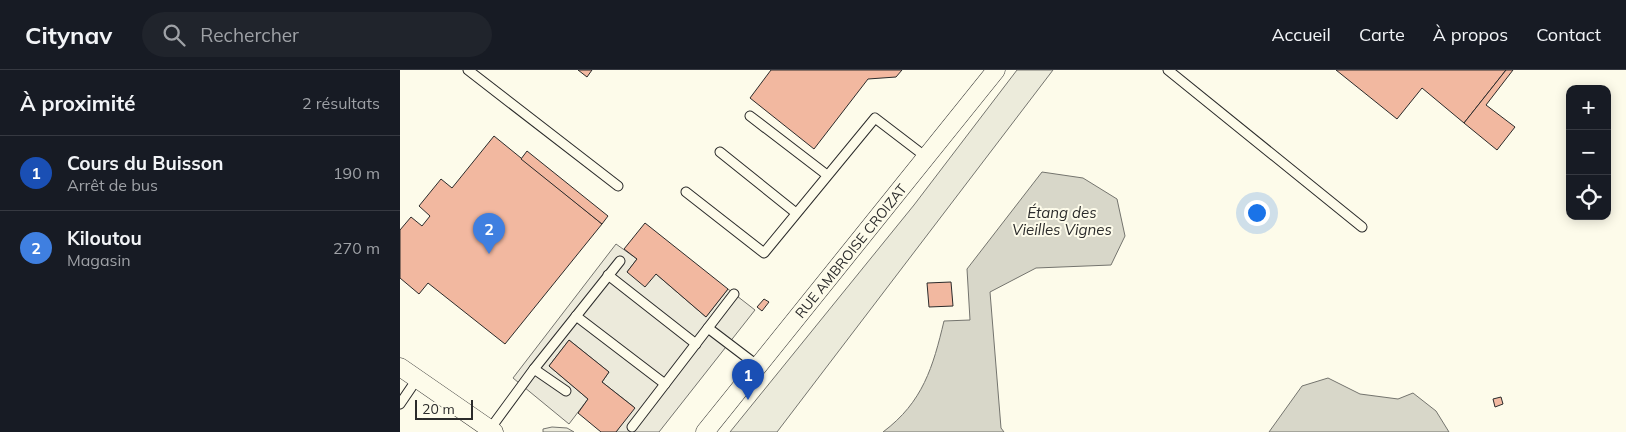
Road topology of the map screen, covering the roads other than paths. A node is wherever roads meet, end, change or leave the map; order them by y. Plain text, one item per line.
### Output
1 (468, 70) edge
2 (996, 70) edge
3 (1168, 70) edge
4 (750, 116) dead end
5 (720, 152) dead end
6 (926, 157) junction
7 (827, 174) junction
8 (618, 186) dead end
9 (686, 192) dead end
10 (796, 213) junction
11 (1362, 227) dead end
12 (620, 260) dead end
13 (608, 275) junction
14 (734, 294) dead end
15 (576, 316) junction
16 (708, 328) junction
17 (696, 344) junction
18 (758, 366) junction
19 (400, 367) edge
20 (534, 369) junction
21 (417, 380) junction
22 (665, 384) junction
23 (566, 391) dead end
24 (400, 404) edge
25 (632, 427) dead end
26 (492, 431) edge
27 (705, 432) edge

1 - 8 lane
2 - 6 street, RUE AMBROISE CROIZAT
3 - 11 lane
4 - 7 lane
5 - 10 lane
6 - 7 lane
6 - 18 street, RUE AMBROISE CROIZAT
7 - 10 lane
9 - 10 lane
12 - 13 lane
13 - 15 lane
13 - 17 lane
14 - 16 lane
15 - 20 lane
15 - 22 lane
16 - 17 lane
16 - 18 lane
17 - 22 lane
18 - 27 street, RUE AMBROISE CROIZAT
19 - 21 street
20 - 23 lane
20 - 26 lane
21 - 24 lane
21 - 26 street
22 - 25 lane

